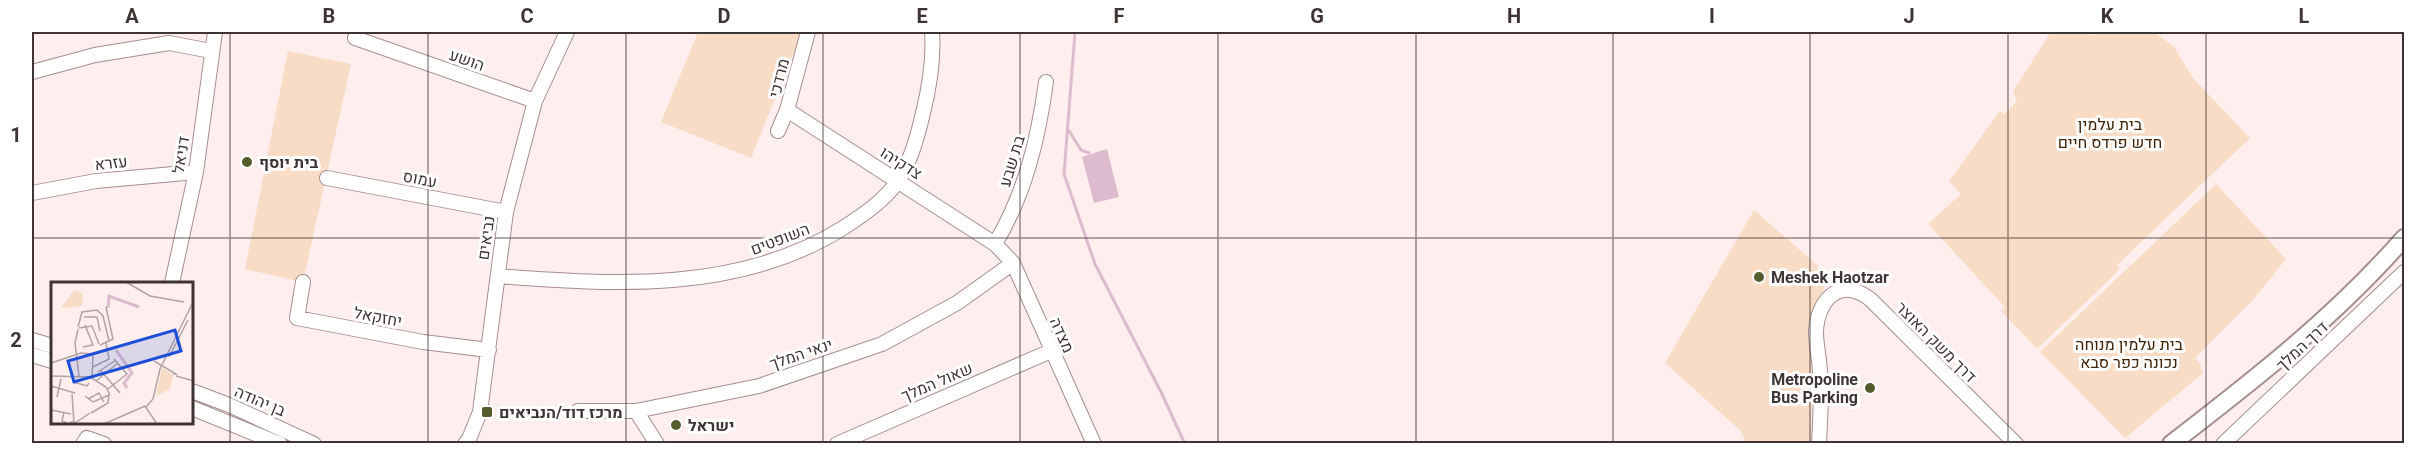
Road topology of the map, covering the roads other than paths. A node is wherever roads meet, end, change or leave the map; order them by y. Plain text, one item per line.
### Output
1 (215, 32) edge
2 (808, 32) edge
3 (932, 32) edge
4 (567, 35) edge
5 (355, 38) dead end
6 (211, 51) junction
7 (32, 72) edge
8 (1046, 82) dead end
9 (535, 101) junction
10 (788, 110) junction
11 (778, 131) dead end
12 (196, 172) junction
13 (327, 178) dead end
14 (898, 181) junction
15 (32, 193) edge
16 (506, 212) junction
17 (2404, 238) edge
18 (995, 244) junction
19 (1013, 263) junction
20 (2404, 272) edge
21 (498, 276) junction
22 (172, 282) edge
23 (303, 282) dead end
24 (32, 340) edge
25 (51, 346) edge
26 (489, 350) junction
27 (1051, 351) junction
28 (32, 355) edge
29 (51, 361) edge
30 (194, 393) edge
31 (2223, 404) junction
32 (194, 409) edge
33 (578, 411) dead end
34 (636, 411) junction
35 (865, 438) edge
36 (83, 444) edge
37 (104, 444) edge
38 (280, 444) edge
39 (314, 444) edge
40 (465, 444) edge
41 (657, 444) edge
42 (837, 444) edge
43 (1094, 444) edge
44 (1819, 444) edge
45 (2016, 444) edge
46 (2157, 444) edge
47 (2171, 444) edge
48 (2223, 444) edge

1 - 6 street, דניאל
2 - 10 street, מרדכי
3 - 14 street, השופטים
4 - 9 street, נביאים
5 - 9 street, הושע
6 - 7 street
6 - 12 street, דניאל
8 - 18 street, בת שבע
9 - 16 street, נביאים
10 - 11 street, מרדכי
10 - 14 street, צדקיהו
12 - 15 street, עזרא
12 - 22 street, דניאל
13 - 16 street, עמוס
14 - 18 street, צדקיהו
14 - 21 street, השופטים
16 - 21 street, נביאים
17 - 31 main road
18 - 19 street, מצדה
19 - 27 street, מצדה
19 - 34 street, ינאי המלך
20 - 48 street, דרך המלך
21 - 26 street, נביאים
23 - 26 street, יחזקאל
24 - 25 street
26 - 40 street, נביאים
27 - 35 street, שאול המלך
27 - 43 street, מצדה
28 - 29 street
30 - 39 street, בן יהודה
31 - 46 main road
31 - 47 main road
32 - 38 street, בן יהודה
33 - 34 street, ינאי המלך
34 - 41 street
35 - 42 street, שאול המלך
36 - 37 street
44 - 45 street, דרך משק האוצר

